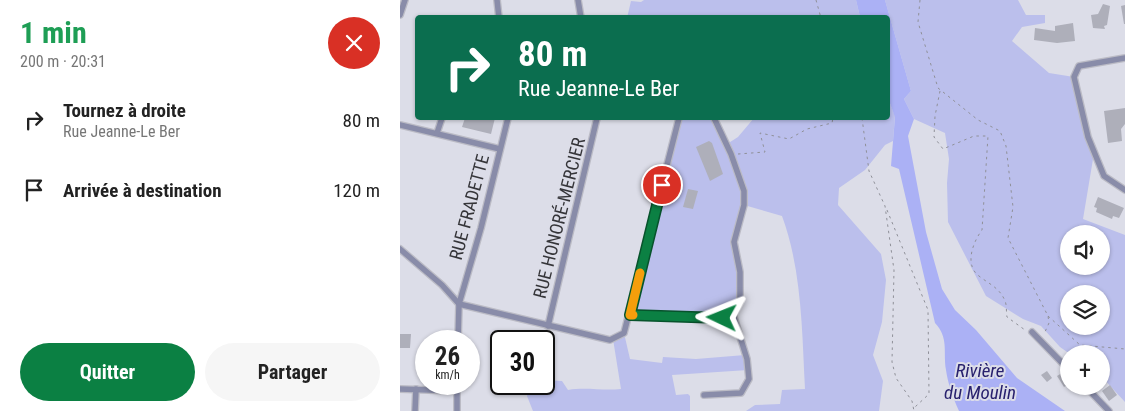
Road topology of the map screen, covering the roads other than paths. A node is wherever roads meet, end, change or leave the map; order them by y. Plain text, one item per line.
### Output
1 (405, 0) edge
2 (497, 0) edge
3 (578, 0) edge
4 (400, 15) edge
5 (499, 15) edge
6 (580, 15) edge
7 (1125, 58) edge
8 (441, 120) edge
9 (507, 120) edge
10 (597, 120) edge
11 (679, 120) edge
12 (715, 120) edge
13 (400, 125) edge
14 (437, 133) junction
15 (500, 149) junction
16 (1125, 190) edge
17 (400, 250) edge
18 (459, 304) junction
19 (732, 311) junction
20 (630, 315) junction
21 (548, 326) junction
22 (458, 330) edge
23 (1032, 332) road end
24 (1060, 361) edge
25 (400, 389) edge
26 (415, 389) edge
27 (416, 395) edge
28 (457, 395) edge
29 (704, 395) dead end
30 (1094, 395) edge
31 (415, 411) edge
32 (457, 411) edge
33 (1109, 411) edge

1 - 4 street
2 - 5 street
3 - 6 street
7 - 16 street
8 - 14 street
9 - 15 street, RUE FRADETTE
10 - 21 street, RUE HONORÉ-MERCIER
11 - 20 street
12 - 19 street
13 - 14 street
14 - 15 street
15 - 18 street, RUE FRADETTE
17 - 18 street
18 - 21 street
18 - 22 street, RUE FRADETTE
19 - 20 street
19 - 29 street
20 - 21 street
23 - 24 street
25 - 26 street
27 - 31 street
28 - 32 street
30 - 33 street

